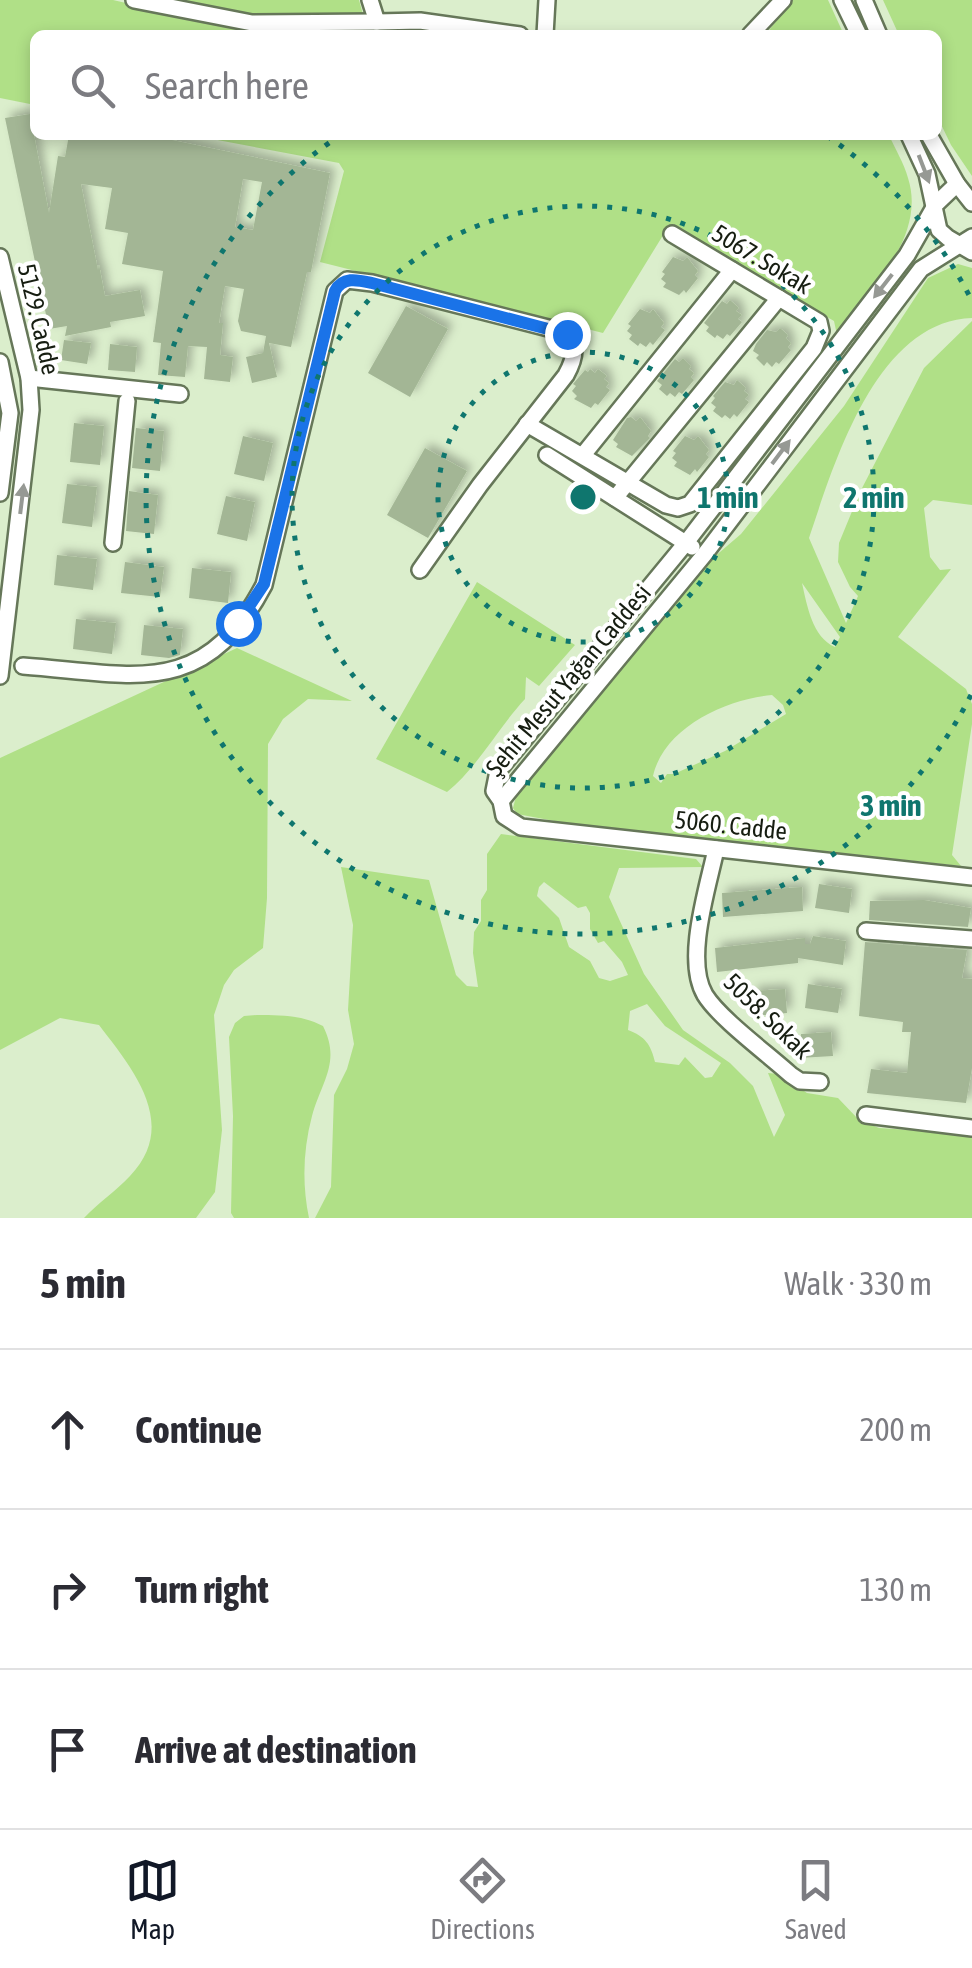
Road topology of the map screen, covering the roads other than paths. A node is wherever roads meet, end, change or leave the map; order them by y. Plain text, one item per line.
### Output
1 (134, 0) edge
2 (370, 0) edge
3 (547, 0) edge
4 (783, 0) edge
5 (842, 0) edge
6 (864, 0) edge
7 (377, 22) junction
8 (487, 30) edge
9 (545, 30) edge
10 (755, 30) edge
11 (857, 30) edge
12 (877, 30) edge
13 (911, 140) edge
14 (932, 140) edge
15 (957, 184) junction
16 (936, 204) junction
17 (972, 204) edge
18 (672, 234) dead end
19 (967, 245) edge
20 (0, 257) edge
21 (732, 270) junction
22 (779, 298) junction
23 (0, 362) edge
24 (30, 378) junction
25 (180, 394) dead end
26 (127, 401) dead end
27 (527, 424) junction
28 (548, 455) dead end
29 (584, 455) junction
30 (630, 484) junction
31 (0, 493) edge
32 (615, 498) junction
33 (113, 542) dead end
34 (686, 544) junction
35 (704, 554) junction
36 (420, 570) dead end
37 (3, 630) edge
38 (24, 666) dead end
39 (0, 676) edge
40 (500, 801) junction
41 (716, 849) junction
42 (972, 877) edge
43 (866, 931) dead end
44 (972, 940) edge
45 (820, 1082) dead end
46 (866, 1115) dead end
47 (972, 1128) edge

1 - 7 street
2 - 7 street
3 - 9 street
4 - 10 street
5 - 11 street
6 - 12 street
7 - 8 street
13 -> 16 street
14 - 15 street
15 - 16 street, Şehit Mesut Yağan Caddesi
15 - 17 street
16 - 19 street
16 -> 34 street, Şehit Mesut Yağan Caddesi
18 - 21 street, 5067. Sokak
35 -> 19 street, Şehit Mesut Yağan Caddesi
20 - 24 street, 5129. Cadde
21 - 22 street, 5067. Sokak
21 - 29 street
22 - 30 street
22 - 30 street, 5067. Sokak
23 - 31 street, 5129. Cadde
24 - 25 street
37 -> 24 street, 5129. Cadde
26 - 33 street
27 - 29 street
27 - 36 street
27 - 38 street
28 - 32 street
29 - 30 street
30 - 32 street
32 - 34 street
34 - 35 street
34 - 40 street, Şehit Mesut Yağan Caddesi
35 - 40 street, Şehit Mesut Yağan Caddesi
37 - 39 street, 5129. Cadde
40 - 41 street, 5060. Cadde
41 - 42 street, 5060. Cadde
41 - 45 street, 5058. Sokak
43 - 44 street
46 - 47 street

